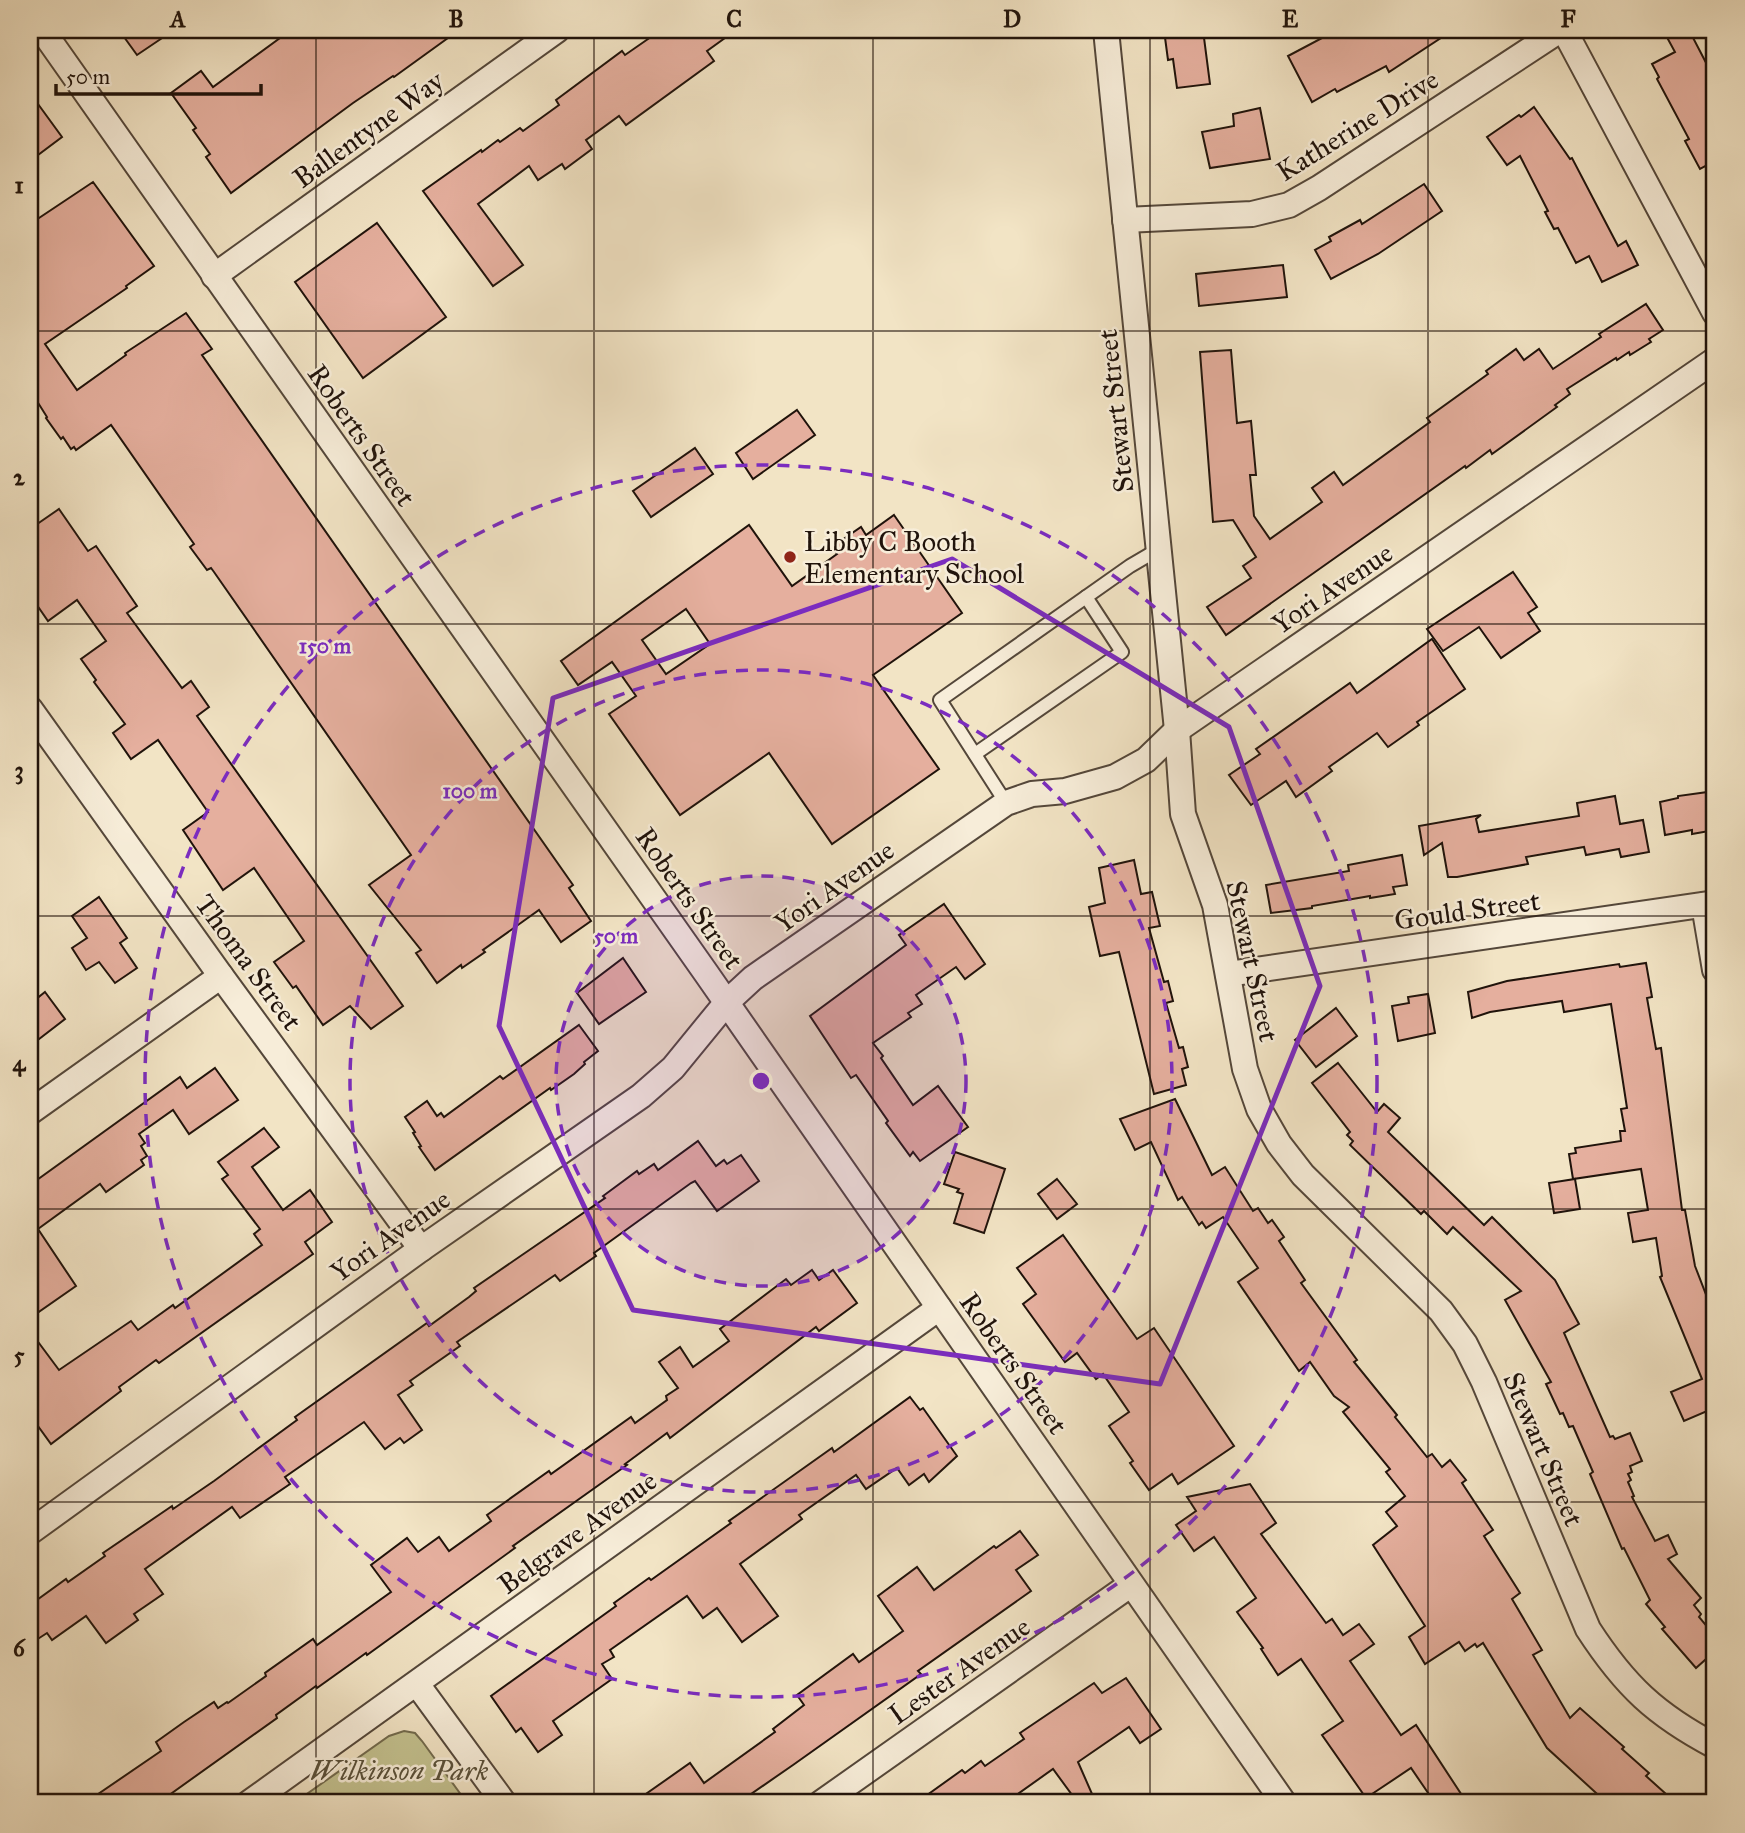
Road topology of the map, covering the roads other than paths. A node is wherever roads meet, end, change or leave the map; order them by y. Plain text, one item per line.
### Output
1 (42, 30) edge
2 (557, 30) edge
3 (1106, 30) edge
4 (1562, 30) edge
5 (1125, 219) junction
6 (214, 276) junction
7 (1715, 313) edge
8 (1715, 360) edge
9 (1159, 549) junction
10 (1086, 597) junction
11 (30, 709) edge
12 (1177, 730) junction
13 (975, 754) junction
14 (1006, 803) junction
15 (1710, 904) edge
16 (1715, 970) edge
17 (1228, 974) junction
18 (221, 976) junction
19 (727, 1002) junction
20 (30, 1112) edge
21 (421, 1249) junction
22 (939, 1308) junction
23 (30, 1532) edge
24 (1130, 1585) junction
25 (417, 1684) junction
26 (1715, 1746) edge
27 (249, 1803) edge
28 (504, 1803) edge
29 (821, 1803) edge
30 (1284, 1803) edge

1 - 6 street, Roberts Street
2 - 6 street, Ballentyne Way
3 - 5 street, Stewart Street
4 - 5 street, Katherine Drive
4 - 7 street
5 - 9 street, Stewart Street
6 - 19 street, Roberts Street
8 - 12 street, Yori Avenue
9 - 10 lane
9 - 12 street, Stewart Street
10 - 13 lane
10 - 13 lane
11 - 18 street, Thoma Street
12 - 14 street, Yori Avenue
12 - 17 street, Stewart Street
13 - 14 lane
14 - 19 street, Yori Avenue
15 - 16 street
15 - 17 street, Gould Street
17 - 26 street, Stewart Street
18 - 20 street
18 - 21 street, Thoma Street
19 - 21 street, Yori Avenue
19 - 22 street, Roberts Street
21 - 23 street, Yori Avenue
22 - 24 street, Roberts Street
22 - 25 street, Belgrave Avenue
24 - 29 street, Lester Avenue
24 - 30 street, Roberts Street
25 - 27 street, Belgrave Avenue
25 - 28 street

